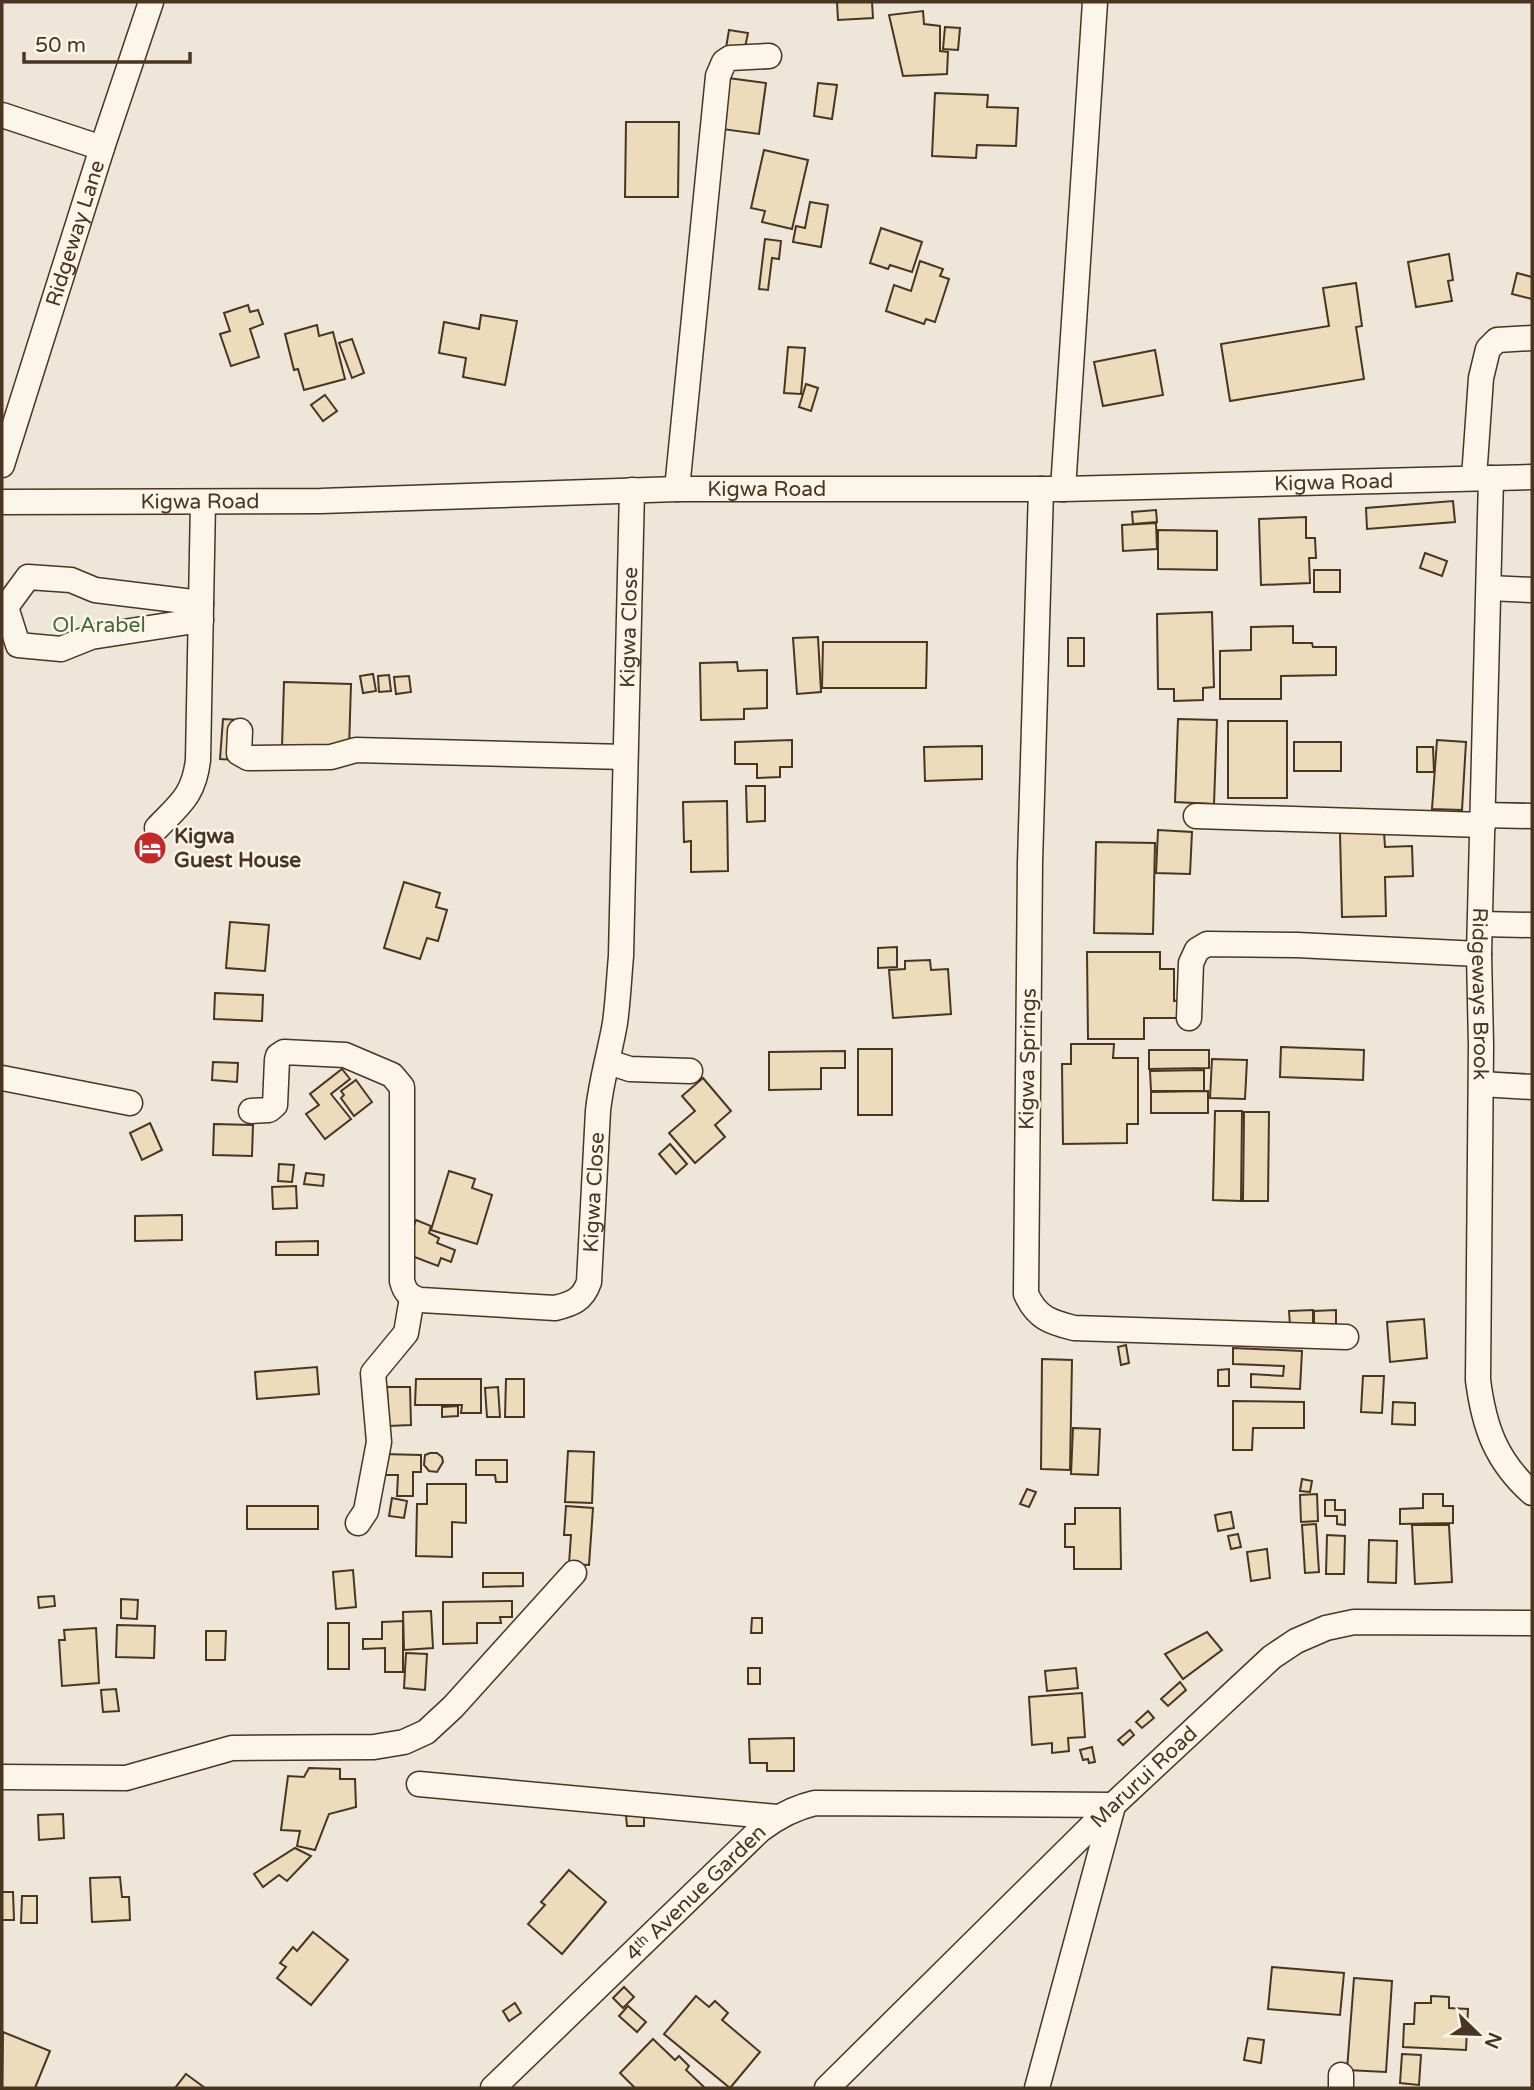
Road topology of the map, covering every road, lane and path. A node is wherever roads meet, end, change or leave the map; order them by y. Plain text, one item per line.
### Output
1 (151, 2) edge
2 (1095, 2) edge
3 (769, 56) dead end
4 (2, 115) edge
5 (102, 148) junction
6 (1532, 338) edge
7 (2, 465) edge
8 (1532, 477) edge
9 (1483, 478) junction
10 (677, 489) junction
11 (1052, 489) junction
12 (632, 490) junction
13 (2, 502) edge
14 (203, 502) junction
15 (1489, 588) junction
16 (1532, 590) edge
17 (201, 612) junction
18 (240, 731) dead end
19 (625, 757) junction
20 (1196, 816) dead end
21 (1532, 816) edge
22 (1483, 820) junction
23 (157, 828) dead end
24 (1481, 924) junction
25 (1532, 925) edge
26 (1479, 954) junction
27 (1189, 1018) dead end
28 (608, 1062) junction
29 (690, 1071) dead end
30 (2, 1078) edge
31 (1481, 1084) junction
32 (1532, 1087) edge
33 (130, 1103) dead end
34 (251, 1111) dead end
35 (412, 1298) junction
36 (1346, 1337) dead end
37 (1532, 1493) edge
38 (358, 1523) dead end
39 (574, 1573) dead end
40 (1532, 1623) edge
41 (2, 1777) edge
42 (419, 1784) dead end
43 (1113, 1805) junction
44 (777, 1817) junction
45 (493, 2088) edge
46 (827, 2088) edge
47 (1037, 2088) edge

1 - 5 street, Ridgeway Lane
2 - 11 street, Kigwa Springs
3 - 10 street
4 - 5 street
5 - 7 street, Ridgeway Lane
6 - 9 street, Ridgeways Brook
8 - 9 street, Kigwa Road
9 - 11 street, Kigwa Road
9 - 15 street, Ridgeways Brook
10 - 11 street, Kigwa Road
10 - 12 street, Kigwa Road
11 - 36 street, Kigwa Springs
12 - 14 street, Kigwa Road
12 - 19 street, Kigwa Close
13 - 14 street, Kigwa Road
14 - 17 street
15 - 16 street
15 - 22 street, Ridgeways Brook
17 - 17 street
17 - 23 street
18 - 19 street
19 - 28 street, Kigwa Close
20 - 22 street
21 - 22 street
22 - 24 street, Ridgeways Brook
24 - 25 street
24 - 26 street, Ridgeways Brook
26 - 27 street
26 - 31 street, Ridgeways Brook
28 - 29 street
28 - 35 street, Kigwa Close
30 - 33 street
31 - 32 street
31 - 37 street, Ridgeways Brook
34 - 35 street
35 - 38 street
39 - 41 street
40 - 43 street, Marurui Road
42 - 44 street
43 - 44 street, 4ᵗʰ Avenue Garden
43 - 46 street, Marurui Road
43 - 47 street
44 - 45 street, 4ᵗʰ Avenue Garden

